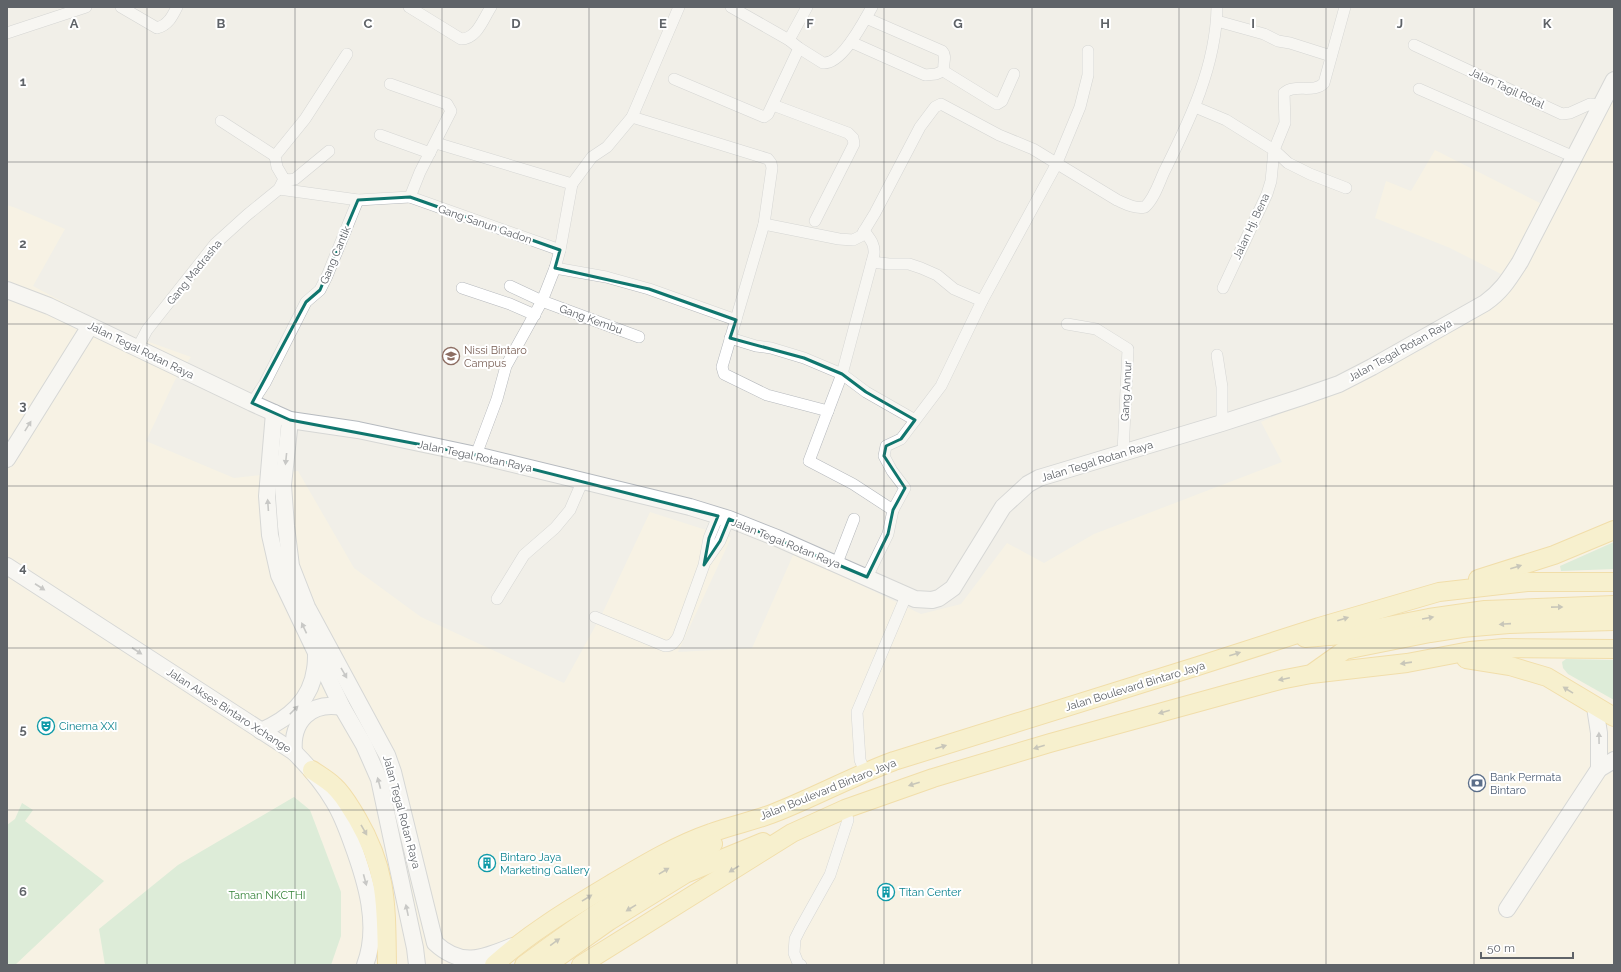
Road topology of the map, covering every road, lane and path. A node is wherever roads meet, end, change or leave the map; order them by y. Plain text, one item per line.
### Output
1 (86, 7) edge
2 (121, 7) edge
3 (177, 7) edge
4 (409, 7) edge
5 (491, 7) edge
6 (679, 7) edge
7 (731, 7) edge
8 (807, 7) edge
9 (872, 7) edge
10 (1217, 7) edge
11 (1345, 7) edge
12 (866, 18) junction
13 (1217, 21) junction
14 (7, 33) edge
15 (789, 40) junction
16 (851, 42) junction
17 (1414, 45) dead end
18 (799, 48) junction
19 (1088, 51) dead end
20 (347, 54) dead end
21 (1330, 56) junction
22 (944, 71) junction
23 (1014, 74) dead end
24 (674, 79) dead end
25 (1614, 80) edge
26 (390, 84) dead end
27 (1419, 89) dead end
28 (773, 105) junction
29 (1601, 105) junction
30 (1194, 107) junction
31 (632, 117) junction
32 (221, 121) dead end
33 (380, 135) dead end
34 (436, 142) junction
35 (1274, 150) junction
36 (329, 151) dead end
37 (430, 154) junction
38 (275, 156) junction
39 (1574, 157) junction
40 (1056, 165) junction
41 (282, 184) junction
42 (572, 184) junction
43 (1346, 188) dead end
44 (410, 197) junction
45 (358, 200) junction
46 (815, 220) dead end
47 (764, 224) junction
48 (864, 231) junction
49 (560, 250) junction
50 (872, 262) junction
51 (555, 268) junction
52 (510, 286) dead end
53 (462, 288) dead end
54 (1223, 288) dead end
55 (7, 290) edge
56 (542, 301) junction
57 (982, 301) junction
58 (535, 315) junction
59 (736, 320) junction
60 (1067, 324) dead end
61 (90, 326) junction
62 (639, 337) dead end
63 (730, 338) junction
64 (137, 349) junction
65 (1218, 355) dead end
66 (842, 374) junction
67 (252, 403) junction
68 (828, 411) junction
69 (274, 413) junction
70 (290, 420) junction
71 (915, 420) junction
72 (1222, 423) junction
73 (1122, 452) junction
74 (476, 455) junction
75 (7, 459) edge
76 (583, 480) junction
77 (893, 510) junction
78 (724, 517) junction
79 (854, 519) dead end
80 (1614, 530) edge
81 (837, 563) junction
82 (7, 566) edge
83 (867, 577) junction
84 (1614, 582) edge
85 (1439, 592) junction
86 (906, 596) junction
87 (497, 599) dead end
88 (1614, 606) edge
89 (595, 617) dead end
90 (1614, 621) edge
91 (1390, 633) junction
92 (1279, 640) junction
93 (1614, 649) edge
94 (323, 651) junction
95 (1445, 657) junction
96 (1311, 674) junction
97 (342, 707) junction
98 (1595, 707) junction
99 (1614, 717) edge
100 (261, 731) junction
101 (294, 752) junction
102 (1614, 760) edge
103 (1599, 769) junction
104 (312, 770) junction
105 (865, 772) junction
106 (845, 809) junction
107 (774, 813) junction
108 (792, 833) junction
109 (1506, 910) dead end
110 (435, 943) junction
111 (520, 944) junction
112 (415, 948) junction
113 (364, 965) edge
114 (387, 965) edge
115 (417, 965) edge
116 (494, 965) edge
117 (524, 965) edge
118 (547, 965) edge
119 (581, 965) edge
120 (801, 965) edge

1 - 14 street
2 - 3 street
4 - 5 street
6 - 31 street
7 - 15 street
8 - 15 street
9 - 12 street
10 - 13 street
11 - 21 street, Jalan Hj. Bena
12 - 16 street
12 - 22 street
13 - 21 street
13 - 30 street
15 - 18 street
16 - 18 street
16 - 22 street
17 - 29 street, Jalan Tagil Rotal
18 - 28 street
19 - 40 street
20 - 38 street
21 - 35 street, Jalan Hj. Bena
22 - 23 street
24 - 28 street
25 - 29 main road, Jalan Tegal Rotan Raya
26 - 34 street
27 - 39 street
28 - 46 street
29 - 39 main road, Jalan Tegal Rotan Raya
30 - 35 street
30 - 40 street
31 - 42 street
31 - 47 street
32 - 38 street
33 - 37 street
34 - 37 street
34 - 42 street
35 - 43 street
35 - 54 street, Jalan Hj. Bena
36 - 41 street, Gang Madrasha
37 - 44 street
38 - 41 street
39 - 72 main road, Jalan Tegal Rotan Raya
40 - 48 street
40 - 57 street
41 - 45 street
41 - 64 street, Gang Madrasha
42 - 49 street
44 - 45 street
44 - 49 street, Gang Sanun Gadon
45 - 67 street, Gang Cantik
47 - 48 street
47 - 59 street
48 - 50 street
49 - 51 street
50 - 57 street
50 - 66 street
51 - 56 street
51 - 59 street
52 - 56 street, Gang Kembu
53 - 58 street
55 - 61 main road, Jalan Tegal Rotan Raya
56 - 58 street
56 - 62 street, Gang Kembu
57 - 71 street
58 - 74 street
59 - 63 street
60 - 73 street, Gang Annur
61 - 64 main road, Jalan Tegal Rotan Raya
75 -> 61 main road
63 - 66 street
63 - 68 street
64 - 67 main road, Jalan Tegal Rotan Raya
65 - 72 street
66 - 68 street
66 - 71 street
67 - 69 main road, Jalan Tegal Rotan Raya
68 - 77 street
69 - 70 main road, Jalan Tegal Rotan Raya
94 -> 69 main road, Jalan Tegal Rotan Raya
70 - 74 main road, Jalan Tegal Rotan Raya
70 -> 94 main road, Jalan Tegal Rotan Raya
71 - 77 street
72 - 73 main road, Jalan Tegal Rotan Raya
73 - 86 main road, Jalan Tegal Rotan Raya
74 - 76 main road, Jalan Tegal Rotan Raya
76 - 78 main road, Jalan Tegal Rotan Raya
76 - 87 street
77 - 83 street
78 - 81 main road, Jalan Tegal Rotan Raya
78 - 89 street
79 - 81 street
85 -> 80 main road
81 - 83 main road, Jalan Tegal Rotan Raya
82 -> 100 main road, Jalan Akses Bintaro Xchange
83 - 86 main road, Jalan Tegal Rotan Raya
84 - 85 main road, Jalan Boulevard Bintaro Jaya
92 -> 85 main road, Jalan Boulevard Bintaro Jaya
86 - 105 street
91 -> 88 main road, Jalan Boulevard Bintaro Jaya
90 -> 91 main road, Jalan Boulevard Bintaro Jaya
91 - 92 main road, Jalan Boulevard Bintaro Jaya
91 - 96 main road, Jalan Boulevard Bintaro Jaya
105 -> 92 main road, Jalan Boulevard Bintaro Jaya
93 - 95 main road, Jalan Boulevard Bintaro Jaya
94 - 97 main road, Jalan Tegal Rotan Raya
100 -> 94 main road
94 -> 110 main road, Jalan Tegal Rotan Raya
95 -> 96 main road, Jalan Boulevard Bintaro Jaya
98 -> 95 main road
96 -> 106 main road, Jalan Boulevard Bintaro Jaya
97 - 101 main road
112 -> 97 main road, Jalan Tegal Rotan Raya
98 - 99 main road
103 -> 98 main road
100 - 101 main road, Jalan Akses Bintaro Xchange
101 - 104 main road, Jalan Akses Bintaro Xchange
102 - 103 main road
103 - 109 main road
104 -> 113 main road, Jalan Akses Bintaro Xchange
104 -> 114 main road
105 - 107 main road, Jalan Boulevard Bintaro Jaya
106 - 108 main road, Jalan Boulevard Bintaro Jaya
106 - 120 street
111 -> 107 main road, Jalan Boulevard Bintaro Jaya
117 -> 107 main road
108 -> 118 main road
108 -> 119 main road, Jalan Boulevard Bintaro Jaya
110 - 111 main road
110 - 112 main road
111 - 116 main road, Jalan Boulevard Bintaro Jaya
112 - 115 main road, Jalan Tegal Rotan Raya

